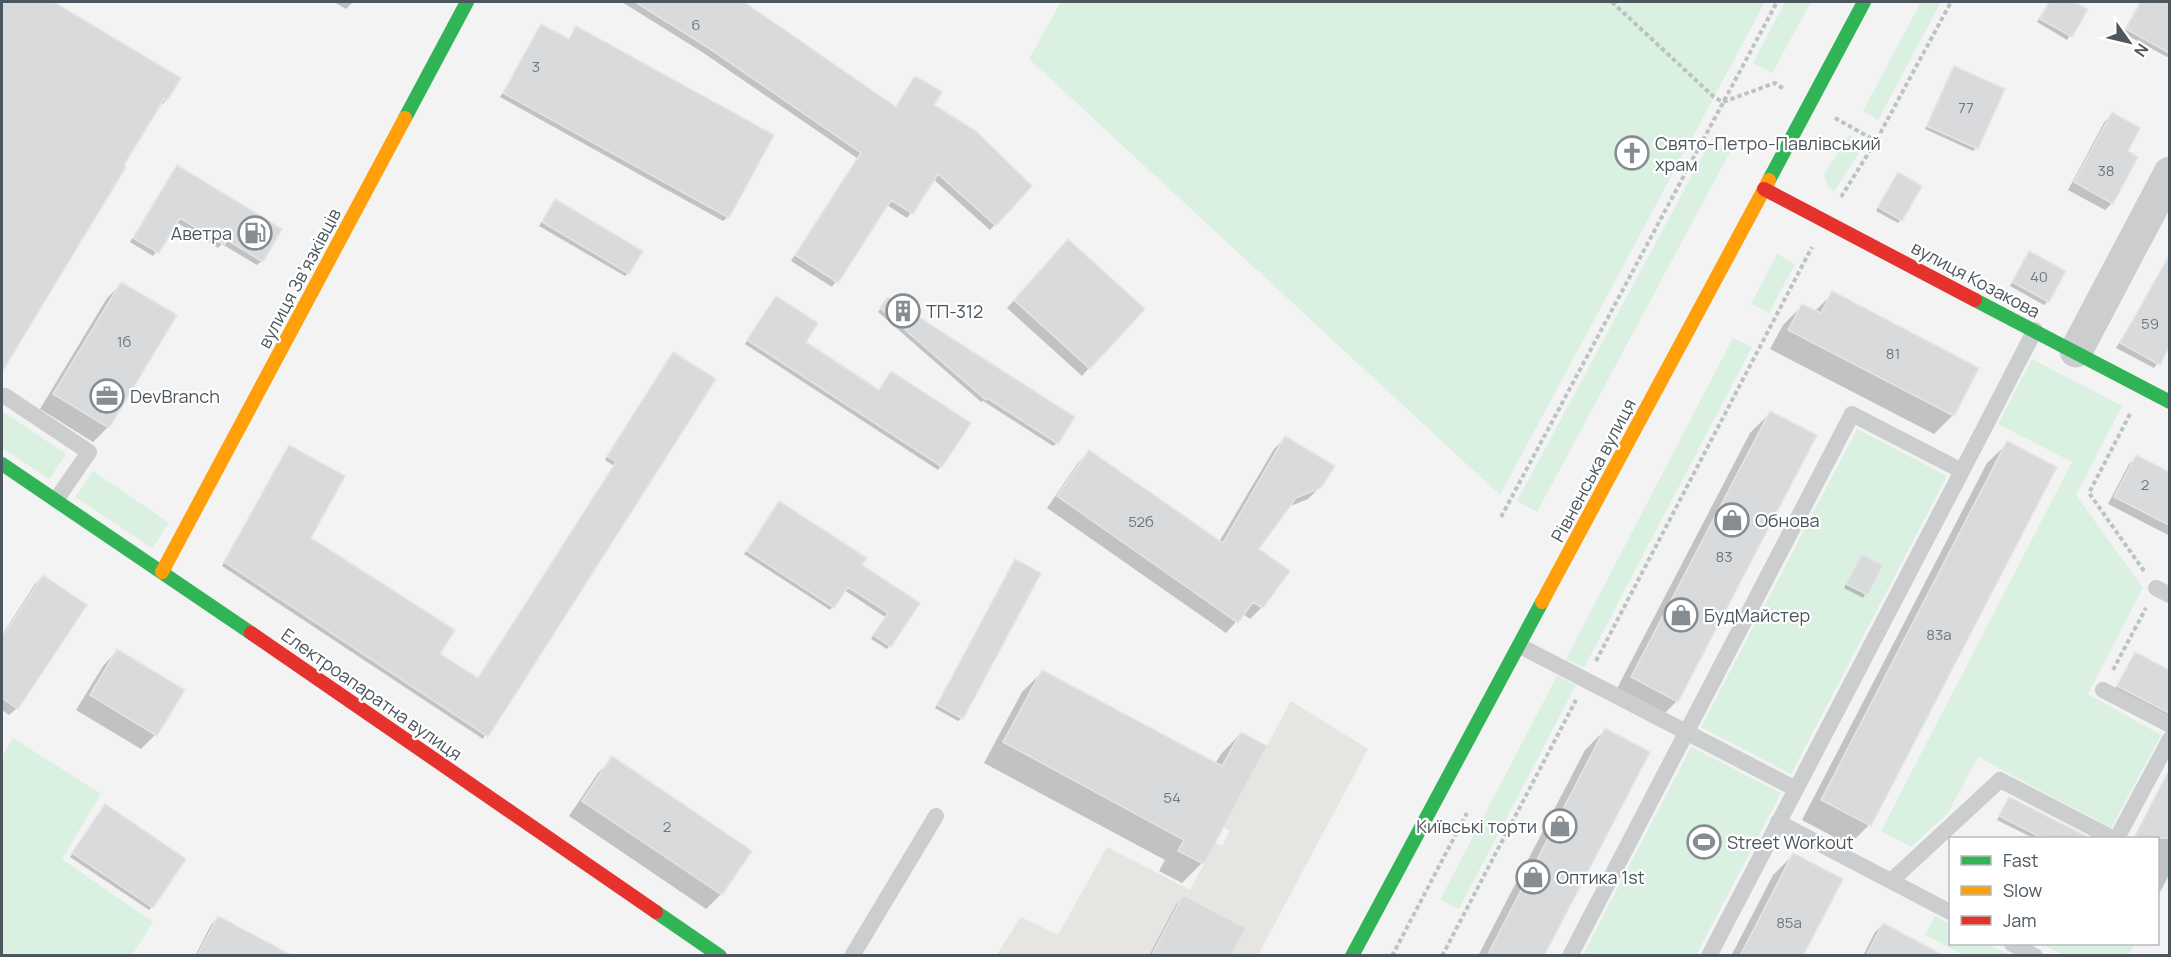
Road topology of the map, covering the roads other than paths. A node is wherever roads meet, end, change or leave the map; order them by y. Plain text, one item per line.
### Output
1 (467, 2) edge
2 (1864, 2) edge
3 (2169, 173) edge
4 (1764, 189) junction
5 (2035, 330) junction
6 (2076, 351) junction
7 (5, 396) dead end
8 (2169, 402) edge
9 (2, 464) edge
10 (1962, 471) junction
11 (56, 500) junction
12 (162, 572) junction
13 (1520, 646) junction
14 (2103, 690) road end
15 (2169, 724) edge
16 (1686, 732) junction
17 (2169, 739) edge
18 (1796, 789) junction
19 (936, 816) dead end
20 (1778, 822) junction
21 (2110, 837) edge
22 (2118, 837) edge
23 (1891, 881) junction
24 (1949, 911) edge
25 (2014, 945) edge
26 (720, 956) edge
27 (852, 956) edge
28 (1352, 956) edge
29 (1570, 956) edge
30 (1709, 956) edge
31 (2035, 956) edge

1 - 12 street, вулиця Звʼязківців
2 - 4 street, Рівненська вулиця
3 - 6 street
4 - 5 street, вулиця Козакова
4 - 13 street, Рівненська вулиця
5 - 6 street, вулиця Козакова
5 - 10 lane
6 - 8 street, вулиця Козакова
7 - 11 lane
9 - 11 street, Електроапаратна вулиця
10 - 16 lane
10 - 18 lane
11 - 12 street, Електроапаратна вулиця
12 - 26 street, Електроапаратна вулиця
13 - 16 lane
13 - 28 street, Рівненська вулиця
14 - 15 lane
16 - 18 lane
16 - 29 lane
17 - 22 lane
18 - 20 lane
19 - 27 lane
20 - 23 lane
20 - 30 lane
21 - 23 lane
23 - 24 lane
25 - 31 lane

